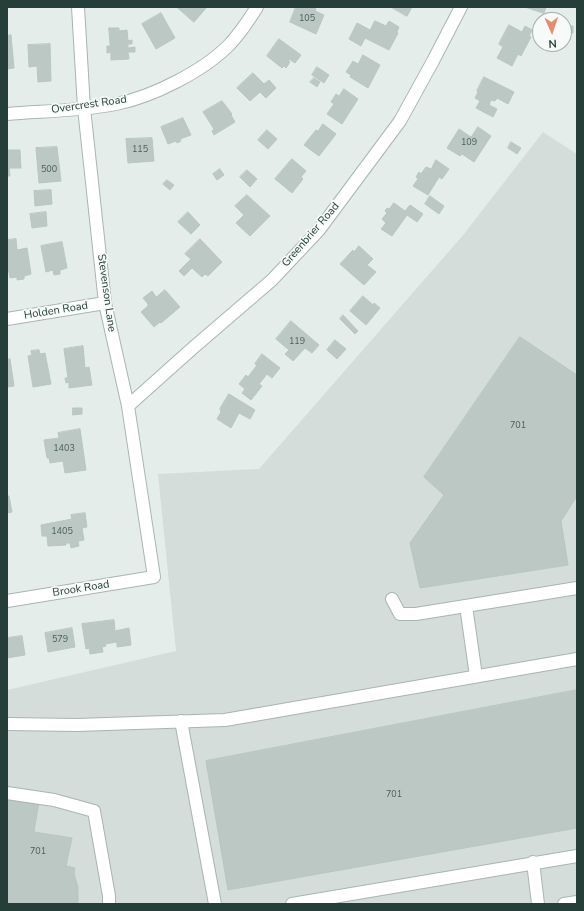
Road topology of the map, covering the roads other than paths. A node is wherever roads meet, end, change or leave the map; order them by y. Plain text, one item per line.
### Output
1 (78, 7) edge
2 (256, 7) edge
3 (461, 7) edge
4 (84, 108) junction
5 (7, 114) edge
6 (105, 303) junction
7 (7, 319) edge
8 (128, 406) junction
9 (154, 577) joint
10 (577, 588) edge
11 (392, 600) dead end
12 (7, 601) edge
13 (466, 606) junction
14 (577, 658) edge
15 (476, 676) junction
16 (181, 721) junction
17 (7, 724) edge
18 (7, 793) edge
19 (577, 856) edge
20 (533, 862) junction
21 (335, 900) edge
22 (577, 902) edge
23 (109, 904) edge
24 (215, 904) edge
25 (292, 904) edge
26 (538, 904) edge
27 (564, 904) edge

1 - 4 street, Stevenson Lane
2 - 4 street, Overcrest Road
3 - 8 street, Greenbrier Road
4 - 5 street, Overcrest Road
4 - 6 street, Stevenson Lane
6 - 7 street, Holden Road
6 - 8 street, Stevenson Lane
8 - 9 street, Stevenson Lane
9 - 12 street, Brook Road
10 - 13 street
11 - 13 street
13 - 15 street
14 - 15 street
15 - 16 street
16 - 17 street
16 - 24 street
18 - 23 street
19 - 20 street
20 - 21 street
20 - 26 street
21 - 25 street
22 - 27 street

